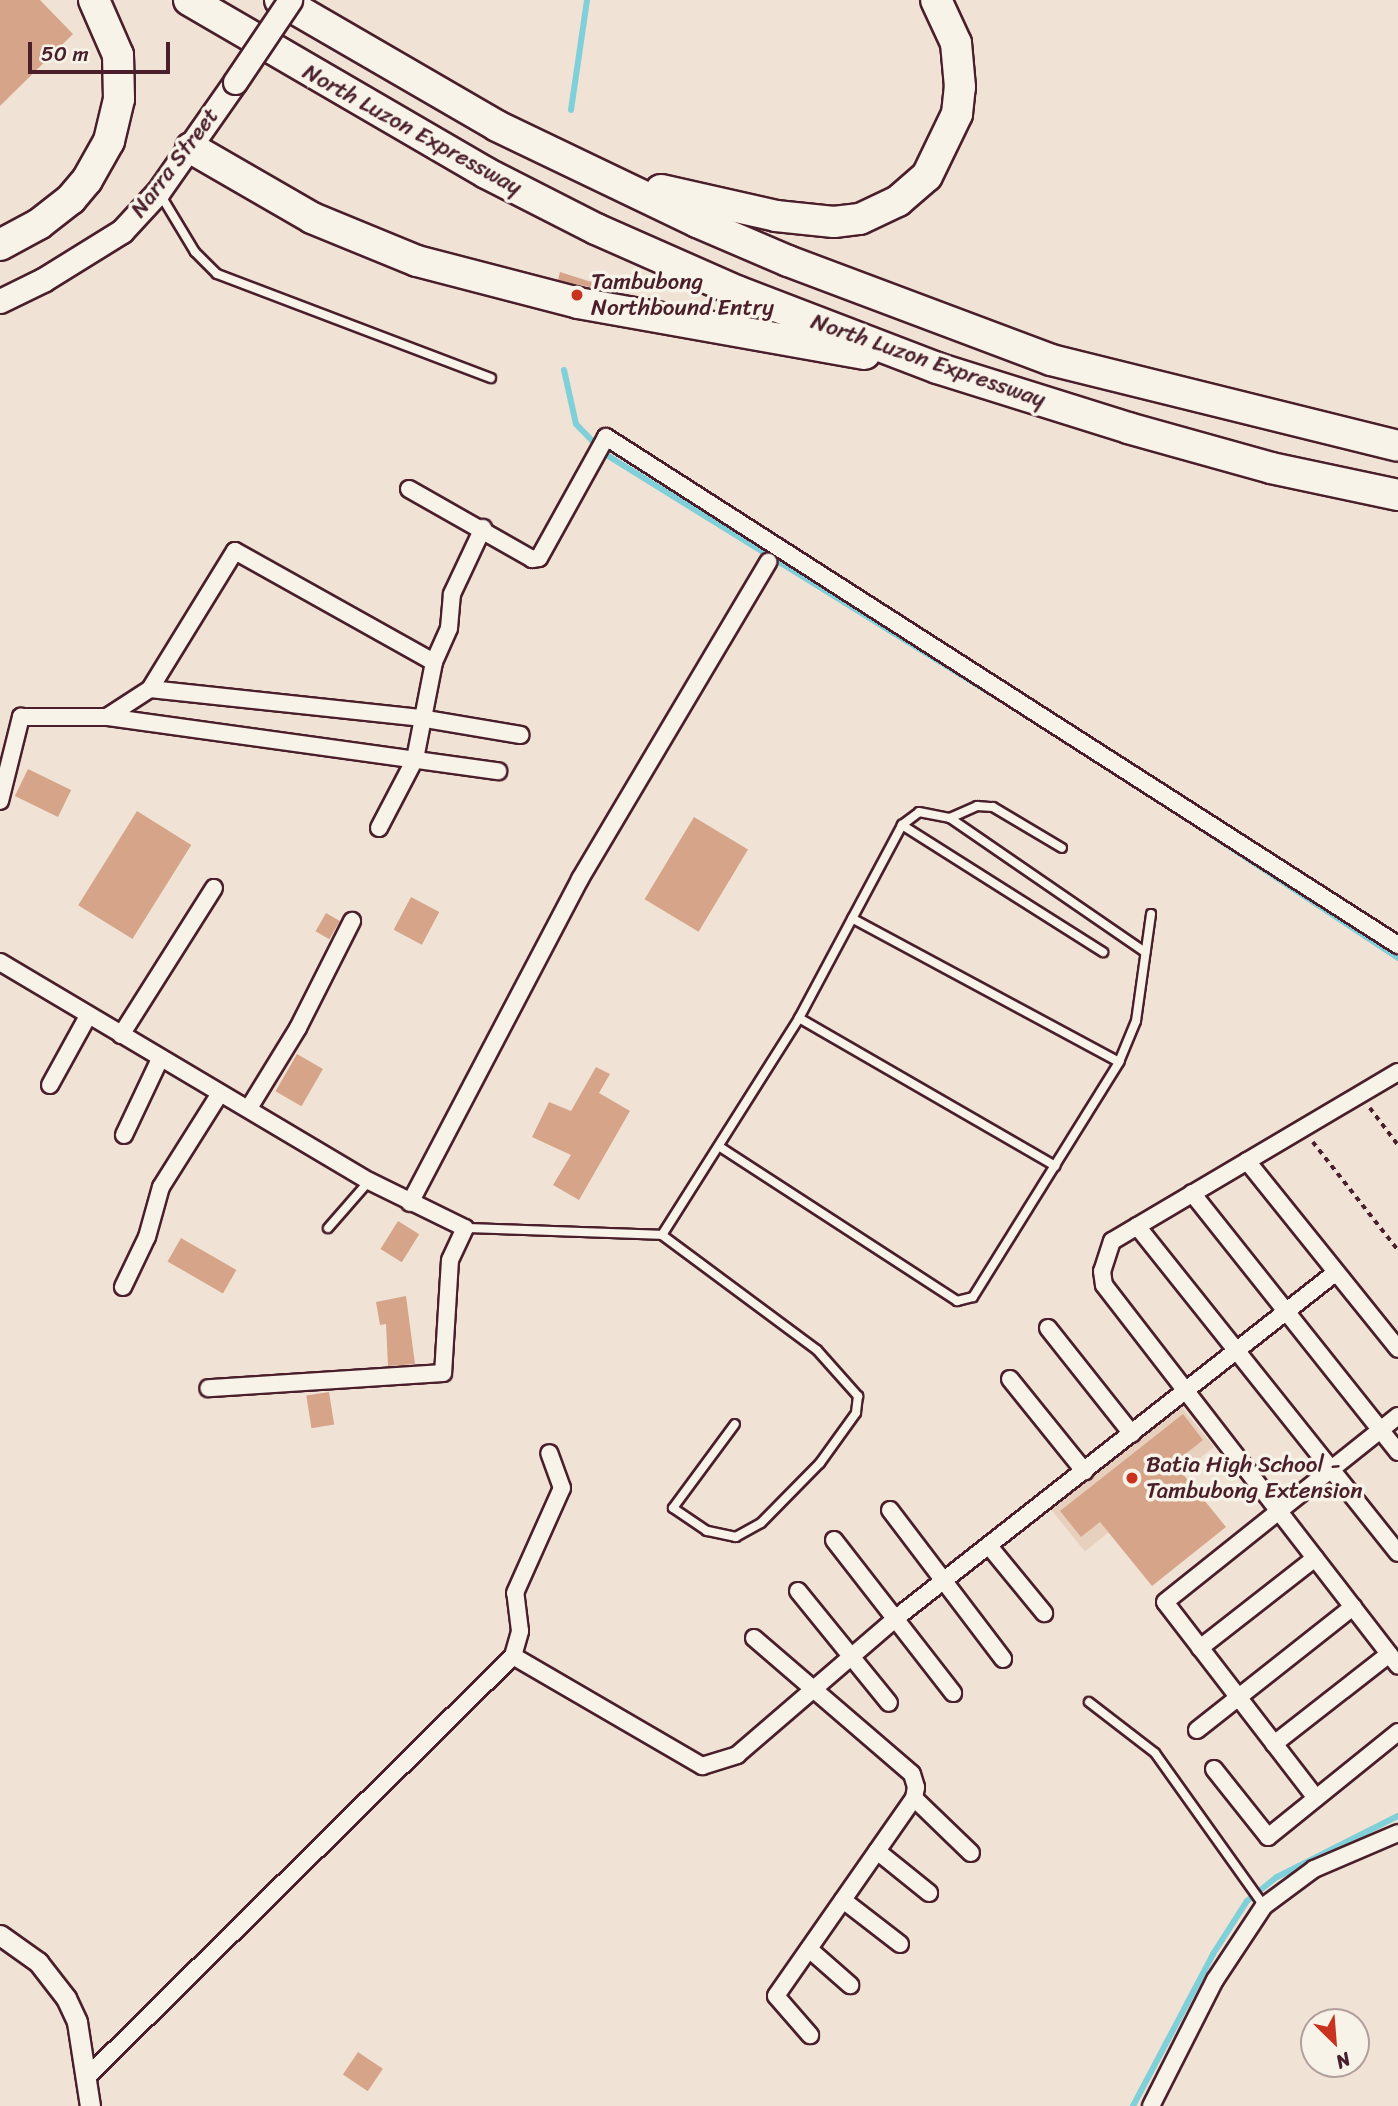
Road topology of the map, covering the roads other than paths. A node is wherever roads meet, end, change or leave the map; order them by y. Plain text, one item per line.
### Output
1 (94, 0) edge
2 (188, 0) edge
3 (280, 0) edge
4 (290, 0) edge
5 (936, 0) edge
6 (191, 149) junction
7 (589, 171) junction
8 (158, 192) junction
9 (0, 245) edge
10 (0, 301) edge
11 (937, 368) junction
12 (491, 378) dead end
13 (1398, 446) edge
14 (409, 489) dead end
15 (1398, 495) edge
16 (483, 528) junction
17 (768, 562) dead end
18 (434, 662) junction
19 (150, 689) junction
20 (107, 717) junction
21 (421, 718) junction
22 (521, 735) dead end
23 (415, 759) junction
24 (498, 771) dead end
25 (0, 801) edge
26 (950, 818) junction
27 (902, 825) junction
28 (379, 828) dead end
29 (1062, 848) dead end
30 (214, 888) dead end
31 (1151, 914) dead end
32 (852, 918) junction
33 (352, 920) dead end
34 (1398, 945) edge
35 (1103, 952) dead end
36 (1146, 952) junction
37 (0, 962) edge
38 (88, 1016) junction
39 (799, 1018) junction
40 (121, 1035) junction
41 (160, 1059) junction
42 (1119, 1062) junction
43 (1398, 1072) edge
44 (50, 1084) dead end
45 (219, 1095) junction
46 (249, 1108) junction
47 (124, 1135) dead end
48 (720, 1147) junction
49 (1247, 1161) junction
50 (1055, 1166) junction
51 (369, 1181) junction
52 (1192, 1193) junction
53 (410, 1203) junction
54 (1137, 1226) junction
55 (328, 1228) dead end
56 (465, 1228) junction
57 (662, 1235) junction
58 (1335, 1273) junction
59 (123, 1287) dead end
60 (1285, 1312) junction
61 (1048, 1328) dead end
62 (1398, 1349) edge
63 (1237, 1350) junction
64 (1010, 1378) dead end
65 (208, 1388) dead end
66 (1184, 1391) junction
67 (1398, 1416) edge
68 (735, 1424) dead end
69 (1380, 1431) junction
70 (1132, 1434) junction
71 (1398, 1452) edge
72 (549, 1453) dead end
73 (1331, 1469) junction
74 (1085, 1472) junction
75 (1279, 1509) junction
76 (890, 1510) dead end
77 (834, 1540) dead end
78 (989, 1546) junction
79 (1398, 1552) edge
80 (1315, 1558) junction
81 (943, 1582) junction
82 (799, 1591) dead end
83 (1353, 1606) junction
84 (1044, 1613) dead end
85 (896, 1618) junction
86 (754, 1638) dead end
87 (1200, 1648) junction
88 (513, 1656) junction
89 (852, 1656) junction
90 (1003, 1659) dead end
91 (1393, 1660) edge
92 (812, 1689) junction
93 (953, 1693) dead end
94 (1239, 1698) junction
95 (1089, 1702) dead end
96 (889, 1703) dead end
97 (1197, 1730) dead end
98 (1398, 1731) edge
99 (1274, 1744) junction
100 (1214, 1769) dead end
101 (914, 1798) junction
102 (1316, 1798) junction
103 (1398, 1833) edge
104 (877, 1851) junction
105 (971, 1853) dead end
106 (929, 1894) dead end
107 (844, 1900) junction
108 (1262, 1903) junction
109 (0, 1935) edge
110 (900, 1944) dead end
111 (809, 1949) junction
112 (850, 1985) dead end
113 (810, 2035) dead end
114 (86, 2078) junction
115 (90, 2106) edge
116 (1151, 2106) edge

1 - 9 highway
2 - 11 highway, North Luzon Expressway
3 - 7 highway, North Luzon Expressway
4 - 6 main road, Narra Street, bridge
5 - 7 highway
6 - 8 main road, Narra Street
6 - 11 highway
7 - 13 highway, North Luzon Expressway
8 - 10 main road, Narra Street
8 - 12 lane
11 - 15 highway, North Luzon Expressway
14 - 16 street
16 - 18 street
16 - 34 street
17 - 53 street
18 - 19 street
18 - 21 street
19 - 20 street
19 - 21 street
20 - 23 street
20 - 25 street
21 - 22 street
21 - 23 street
23 - 24 street
23 - 28 street
26 - 27 lane
26 - 29 lane
26 - 36 lane
27 - 32 lane
27 - 35 lane
30 - 40 street
31 - 36 lane
32 - 39 lane
32 - 42 lane
33 - 46 street
36 - 42 lane
37 - 38 street
38 - 40 street
38 - 44 street
39 - 48 lane
39 - 50 lane
40 - 41 street
41 - 45 street
41 - 47 street
42 - 50 lane
43 - 49 street
45 - 46 street
45 - 59 street
46 - 51 street
48 - 50 lane
48 - 57 lane
49 - 52 street
49 - 58 street
51 - 53 street
51 - 55 lane
52 - 54 street
52 - 60 street
53 - 56 street
54 - 63 street
54 - 66 street
56 - 57 lane
56 - 65 street
57 - 68 lane
58 - 60 street
58 - 62 street
60 - 63 street
60 - 69 street
61 - 70 street
63 - 66 street
63 - 73 street
64 - 74 street
66 - 70 street
66 - 75 street
67 - 69 street
69 - 71 street
69 - 73 street
70 - 74 street
72 - 88 street
73 - 75 street
73 - 79 street
74 - 78 street
75 - 80 street
75 - 87 street
76 - 81 street
77 - 85 street
78 - 81 street
78 - 84 street
80 - 83 street
80 - 87 street
81 - 85 street
81 - 90 street
82 - 89 street
83 - 91 street
83 - 94 street
85 - 89 street
85 - 93 street
86 - 92 street
87 - 94 street
88 - 92 street
88 - 114 street
89 - 92 street
89 - 96 street
91 - 99 street
92 - 101 street
94 - 97 street
94 - 99 street
95 - 108 lane
98 - 102 street
99 - 102 street
100 - 102 street
101 - 104 street
101 - 105 street
103 - 108 street
104 - 106 street
104 - 107 street
107 - 110 street
107 - 111 street
108 - 116 street
109 - 114 street
111 - 112 street
111 - 113 street
114 - 115 street

